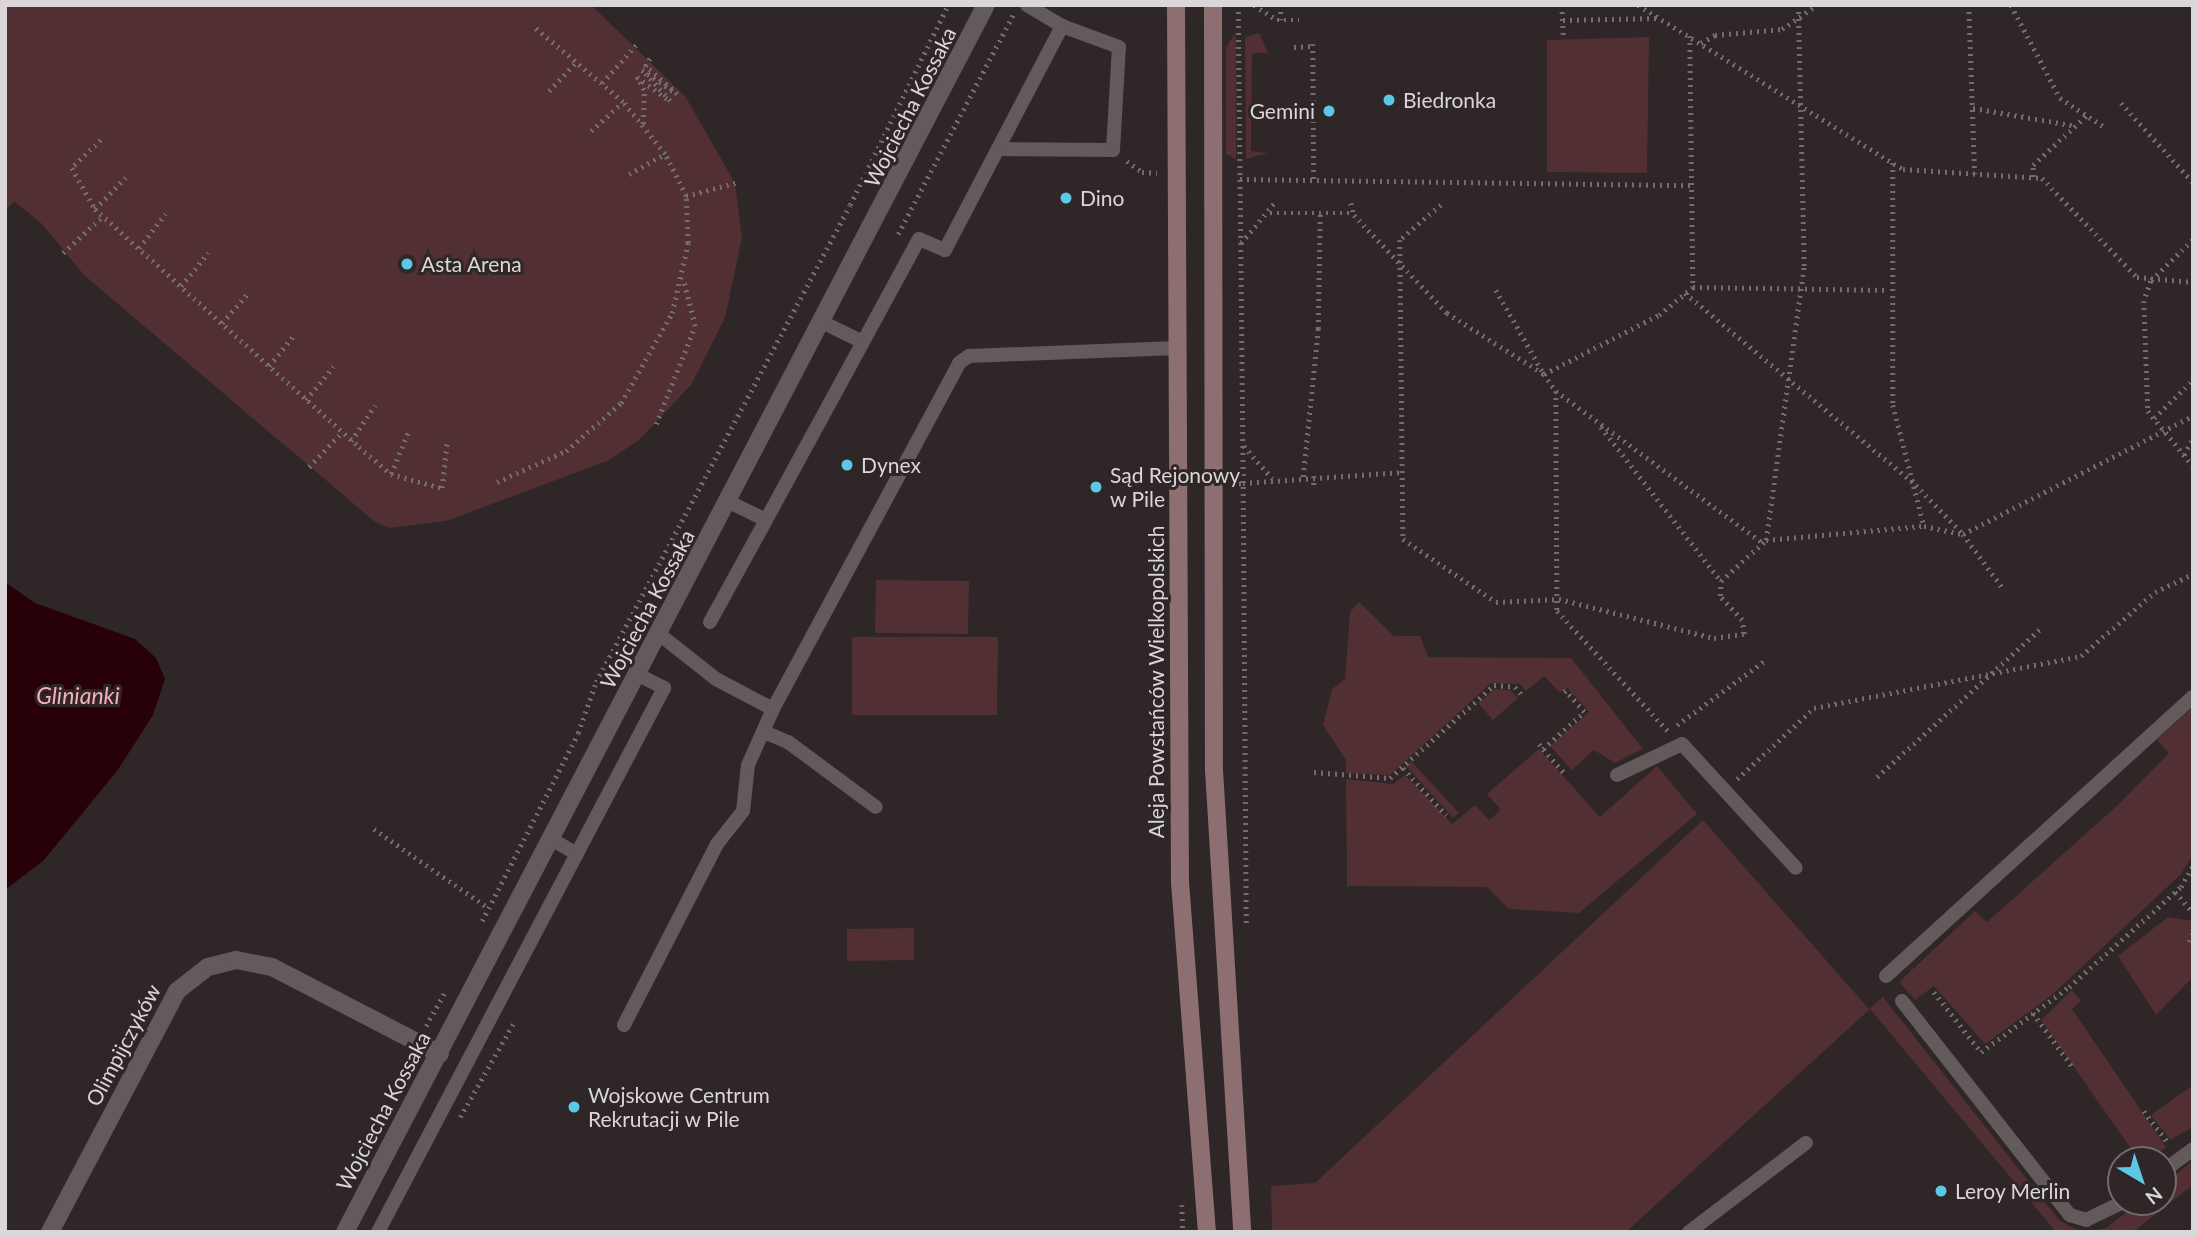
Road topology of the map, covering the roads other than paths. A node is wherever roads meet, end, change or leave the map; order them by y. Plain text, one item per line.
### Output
1 (986, 5) edge
2 (1027, 5) edge
3 (1176, 5) edge
4 (1213, 5) edge
5 (1062, 26) junction
6 (998, 149) junction
7 (824, 323) junction
8 (863, 342) junction
9 (1177, 348) junction
10 (729, 502) junction
11 (766, 520) junction
12 (710, 622) dead end
13 (659, 634) junction
14 (638, 675) junction
15 (2193, 697) edge
16 (773, 709) junction
17 (764, 732) junction
18 (1617, 775) dead end
19 (876, 807) dead end
20 (551, 839) junction
21 (577, 854) junction
22 (1796, 868) dead end
23 (1886, 976) dead end
24 (1902, 1001) dead end
25 (624, 1025) dead end
26 (440, 1054) junction
27 (1806, 1143) dead end
28 (2193, 1149) edge
29 (2177, 1161) edge
30 (2107, 1210) edge
31 (50, 1232) edge
32 (345, 1232) edge
33 (378, 1232) edge
34 (1207, 1232) edge
35 (1242, 1232) edge
36 (1689, 1232) edge

1 - 7 street, Wojciecha Kossaka
2 - 5 lane
3 - 9 main road, Aleja Powstańców Wielkopolskich
4 - 35 main road
5 - 6 lane
5 - 6 lane
6 - 8 lane
7 - 8 lane
7 - 10 street, Wojciecha Kossaka
8 - 11 lane
9 - 16 lane
9 - 34 main road, Aleja Powstańców Wielkopolskich
10 - 11 lane
10 - 13 street, Wojciecha Kossaka
11 - 12 lane
13 - 14 street, Wojciecha Kossaka
13 - 16 lane
14 - 20 street, Wojciecha Kossaka
14 - 21 lane
15 - 23 lane
16 - 17 lane
17 - 19 lane
17 - 25 lane
18 - 22 lane
20 - 21 lane
20 - 26 street, Wojciecha Kossaka
21 - 33 lane
24 - 30 lane
26 - 31 street, Olimpijczyków
26 - 32 street, Wojciecha Kossaka
27 - 36 lane
28 - 29 lane

